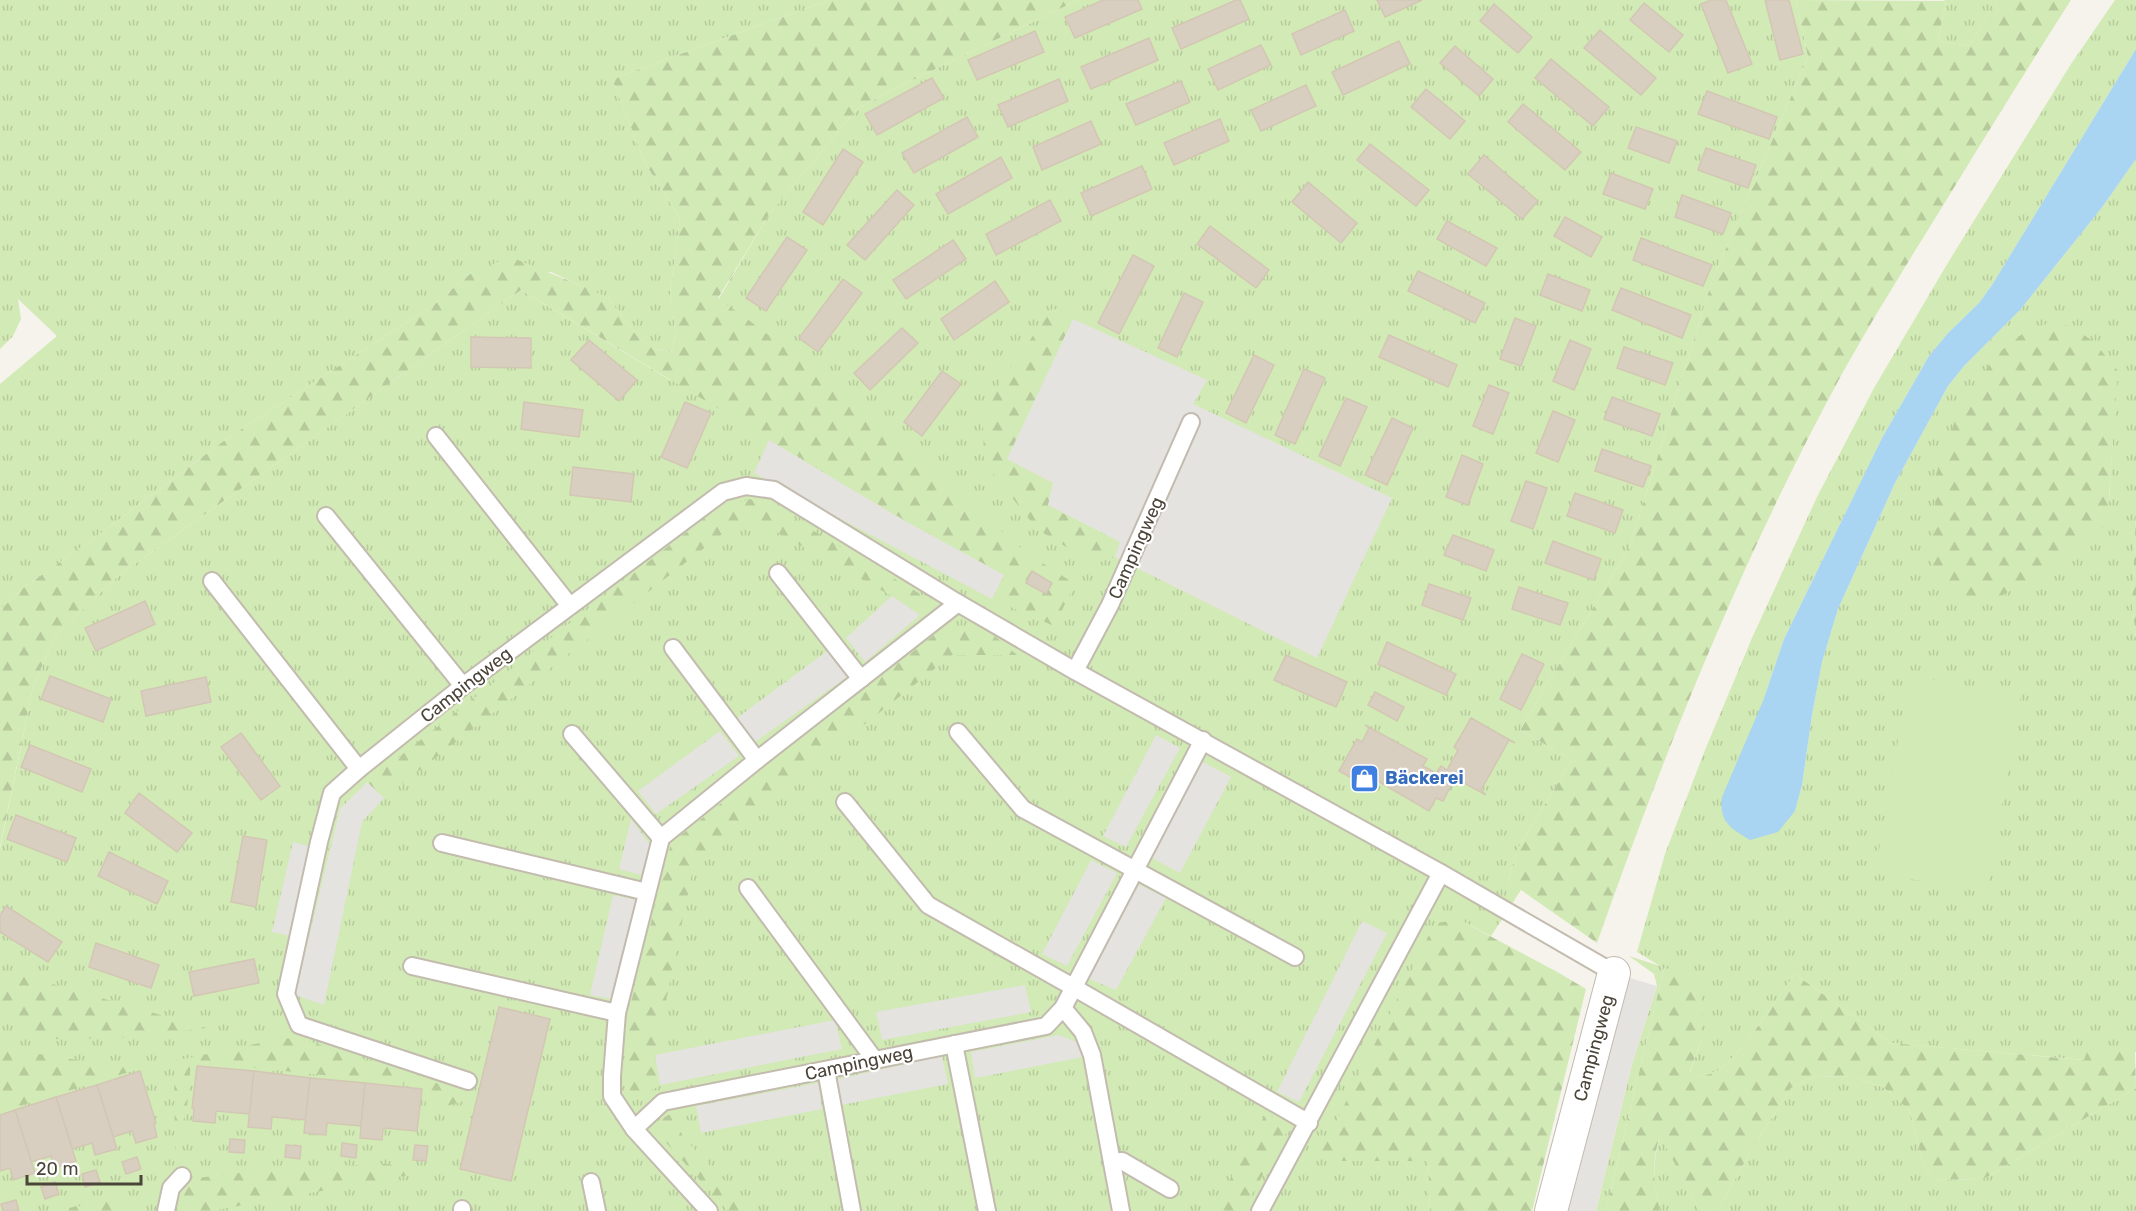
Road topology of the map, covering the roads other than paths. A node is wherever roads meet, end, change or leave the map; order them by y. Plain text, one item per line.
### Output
1 (1191, 423) dead end
2 (436, 436) dead end
3 (326, 516) dead end
4 (778, 573) dead end
5 (212, 581) dead end
6 (958, 603) junction
7 (570, 606) junction
8 (673, 648) dead end
9 (1076, 671) junction
10 (861, 679) junction
11 (463, 686) junction
12 (958, 732) dead end
13 (572, 734) dead end
14 (1203, 740) junction
15 (757, 760) junction
16 (359, 769) junction
17 (845, 802) dead end
18 (661, 838) junction
19 (442, 843) dead end
20 (1137, 870) junction
21 (1441, 873) junction
22 (748, 888) dead end
23 (647, 892) junction
24 (1295, 957) dead end
25 (412, 966) dead end
26 (1614, 973) joint
27 (1074, 987) junction
28 (1063, 1008) junction
29 (617, 1013) junction
30 (954, 1044) junction
31 (874, 1059) junction
32 (826, 1070) junction
33 (468, 1082) dead end
34 (1309, 1123) junction
35 (634, 1129) junction
36 (1112, 1162) junction
37 (182, 1176) dead end
38 (591, 1182) dead end
39 (1170, 1189) dead end
40 (166, 1211) edge
41 (597, 1211) edge
42 (709, 1211) edge
43 (852, 1211) edge
44 (987, 1211) edge
45 (1121, 1211) edge
46 (1260, 1211) edge
47 (1551, 1211) edge

1 - 9 lane, Campingweg
2 - 7 lane
3 - 11 lane
4 - 10 lane
5 - 16 lane
6 - 7 lane, Campingweg
6 - 9 lane, Campingweg
6 - 10 lane
7 - 11 lane, Campingweg
8 - 15 lane
9 - 14 lane, Campingweg
10 - 15 lane
11 - 16 lane, Campingweg
12 - 20 lane
13 - 18 lane
14 - 20 lane, Campingweg
14 - 21 lane, Campingweg
15 - 18 lane
16 - 33 lane, Campingweg
17 - 27 lane
18 - 23 lane
19 - 23 lane
20 - 24 lane
20 - 27 lane, Campingweg
21 - 26 lane, Campingweg
21 - 34 lane
22 - 31 lane
23 - 29 lane
25 - 29 lane
26 - 47 street, Campingweg
27 - 28 lane, Campingweg
27 - 34 lane
28 - 30 lane, Campingweg
28 - 36 lane
29 - 35 lane
30 - 31 lane, Campingweg
30 - 44 lane
31 - 32 lane, Campingweg
32 - 35 lane, Campingweg
32 - 43 lane
34 - 46 lane
35 - 42 lane
36 - 39 lane
36 - 45 lane
37 - 40 lane
38 - 41 lane

